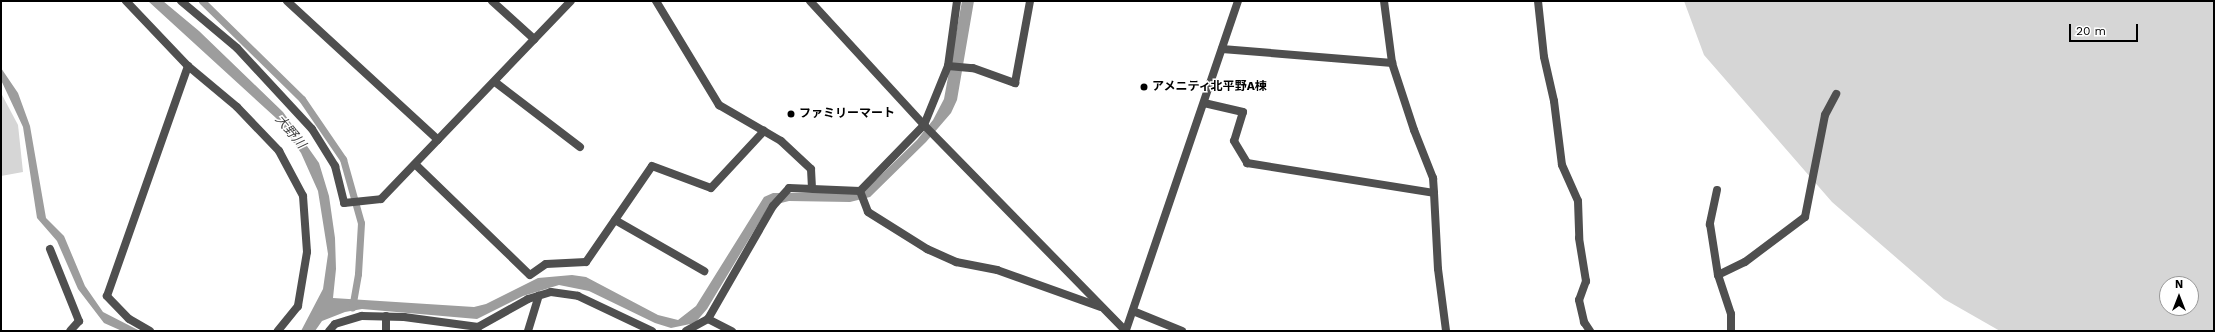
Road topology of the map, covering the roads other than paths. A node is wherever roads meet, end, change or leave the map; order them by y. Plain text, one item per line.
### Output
1 (126, 1) edge
2 (182, 1) edge
3 (287, 1) edge
4 (492, 1) edge
5 (571, 1) edge
6 (656, 1) edge
7 (810, 1) edge
8 (957, 1) edge
9 (1030, 1) edge
10 (1238, 1) edge
11 (1384, 1) edge
12 (1538, 1) edge
13 (534, 39) junction
14 (1222, 50) junction
15 (1392, 63) junction
16 (188, 66) junction
17 (948, 66) junction
18 (495, 82) junction
19 (1836, 94) dead end
20 (1204, 103) junction
21 (924, 125) junction
22 (764, 131) junction
23 (438, 140) junction
24 (580, 147) dead end
25 (416, 165) junction
26 (812, 188) junction
27 (1717, 190) dead end
28 (860, 191) junction
29 (1434, 193) junction
30 (615, 220) junction
31 (50, 249) dead end
32 (704, 271) dead end
33 (1718, 275) junction
34 (539, 296) junction
35 (1102, 307) junction
36 (1133, 311) junction
37 (386, 316) junction
38 (708, 319) junction
39 (70, 331) edge
40 (150, 331) edge
41 (278, 331) edge
42 (329, 331) edge
43 (386, 331) edge
44 (528, 331) edge
45 (652, 331) edge
46 (686, 331) edge
47 (732, 331) edge
48 (1126, 331) edge
49 (1182, 331) edge
50 (1446, 331) edge
51 (1590, 331) edge
52 (1731, 331) edge

1 - 16 street
2 - 25 street
3 - 23 street
4 - 13 street
5 - 13 street
6 - 22 street
7 - 21 street
8 - 17 street
9 - 17 street
10 - 14 street
11 - 15 street
12 - 51 street
13 - 18 street
14 - 15 street
14 - 20 street
15 - 29 street
16 - 40 street
16 - 41 street
17 - 21 street
18 - 23 street
18 - 24 street
19 - 33 street
20 - 29 street
20 - 36 street
21 - 28 street
21 - 35 street
22 - 26 street
22 - 30 street
23 - 25 street
25 - 30 street
26 - 28 street
26 - 38 street
27 - 33 street
28 - 35 street
29 - 50 street
30 - 32 street
31 - 39 street
33 - 52 street
34 - 37 street
34 - 44 street
34 - 45 street
35 - 48 street
36 - 48 street
36 - 49 street
37 - 42 street
37 - 43 street
38 - 46 street
38 - 47 street

